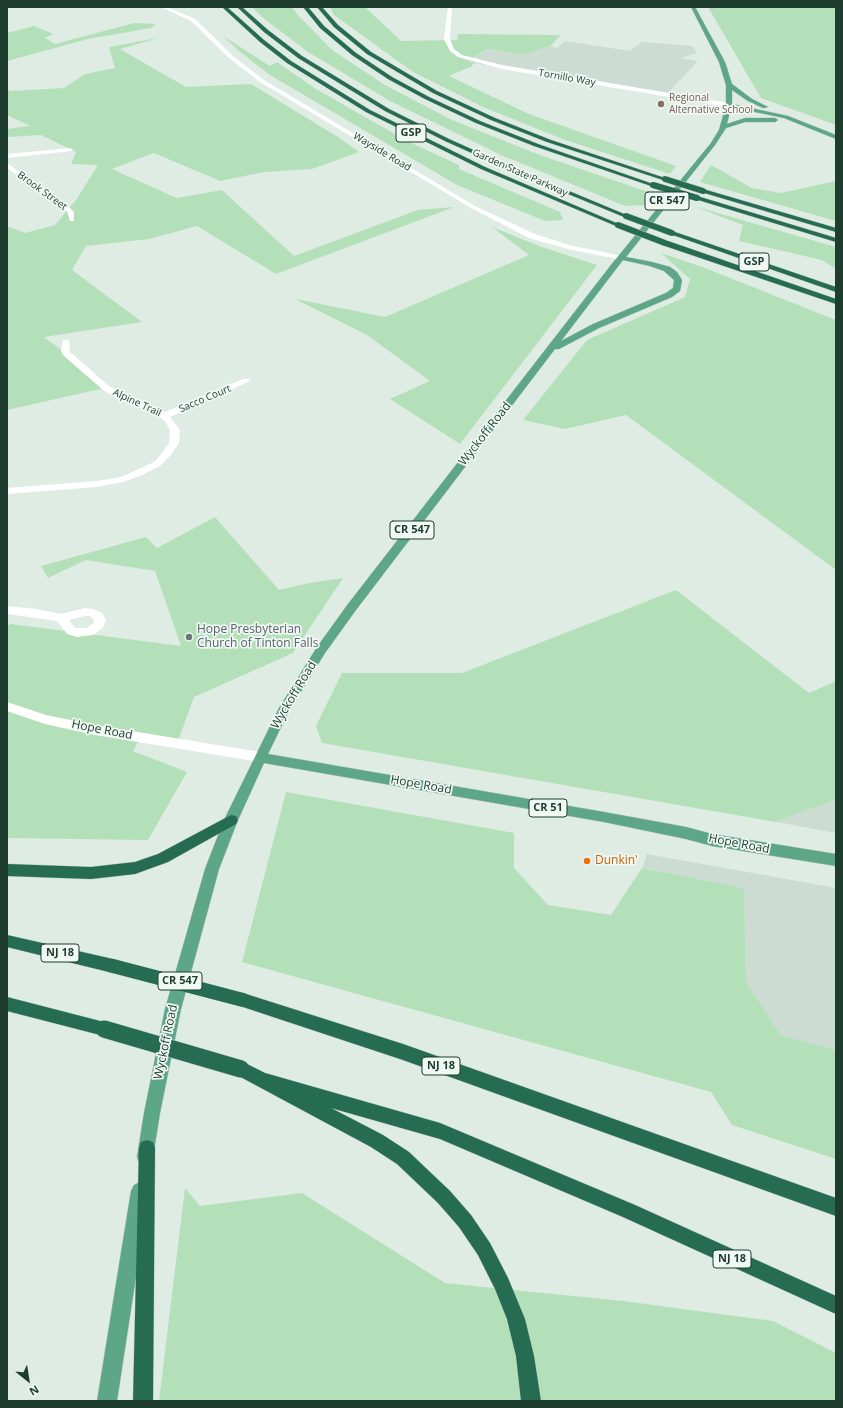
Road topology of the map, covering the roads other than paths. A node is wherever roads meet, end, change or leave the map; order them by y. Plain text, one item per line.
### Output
1 (163, 7) edge
2 (224, 7) edge
3 (239, 7) edge
4 (305, 7) edge
5 (319, 7) edge
6 (450, 7) edge
7 (693, 7) edge
8 (729, 85) junction
9 (729, 105) junction
10 (786, 117) junction
11 (798, 122) junction
12 (723, 127) junction
13 (836, 137) edge
14 (70, 150) dead end
15 (7, 156) edge
16 (7, 165) edge
17 (72, 220) dead end
18 (836, 230) edge
19 (836, 240) edge
20 (622, 258) junction
21 (836, 290) edge
22 (836, 302) edge
23 (66, 342) dead end
24 (552, 349) junction
25 (246, 381) dead end
26 (164, 416) junction
27 (7, 491) edge
28 (7, 610) edge
29 (61, 618) dead end
30 (7, 706) edge
31 (260, 757) junction
32 (231, 820) junction
33 (836, 860) edge
34 (7, 870) edge
35 (7, 941) edge
36 (7, 1004) edge
37 (265, 1081) junction
38 (147, 1148) junction
39 (836, 1207) edge
40 (836, 1305) edge
41 (107, 1401) edge
42 (143, 1401) edge
43 (531, 1401) edge

1 - 20 street, Wayside Road
2 - 22 highway, Garden State Parkway / GSP, bridge
3 - 21 highway, Garden State Parkway / GSP, bridge
4 - 19 highway, bridge
5 - 18 highway, bridge
6 - 9 street, Tornillo Way
7 - 8 main road, CR 547
8 - 9 main road, CR 547
8 - 10 main road
9 - 10 main road
9 - 12 main road, Wyckoff Road / CR 547
10 - 11 main road
11 - 12 main road
11 - 13 main road
12 - 20 main road, Wyckoff Road / CR 547
14 - 15 street
16 - 17 street, Brook Street
20 - 24 main road, Wyckoff Road / CR 547
20 - 24 main road
23 - 26 street, Alpine Trail
24 - 31 main road, Wyckoff Road / CR 547
25 - 26 street, Sacco Court
26 - 27 street, Alpine Trail
28 - 29 street
30 - 31 street, Hope Road
31 - 32 main road, Wyckoff Road / CR 547
31 - 33 main road, Hope Road / CR 51
32 - 34 highway
32 - 38 main road, Wyckoff Road / CR 547
35 - 39 highway, NJ 18, bridge
36 - 37 highway, NJ 18, bridge
37 - 40 highway, NJ 18
37 - 43 highway
38 - 41 main road, Wyckoff Road / CR 547
38 - 42 highway

